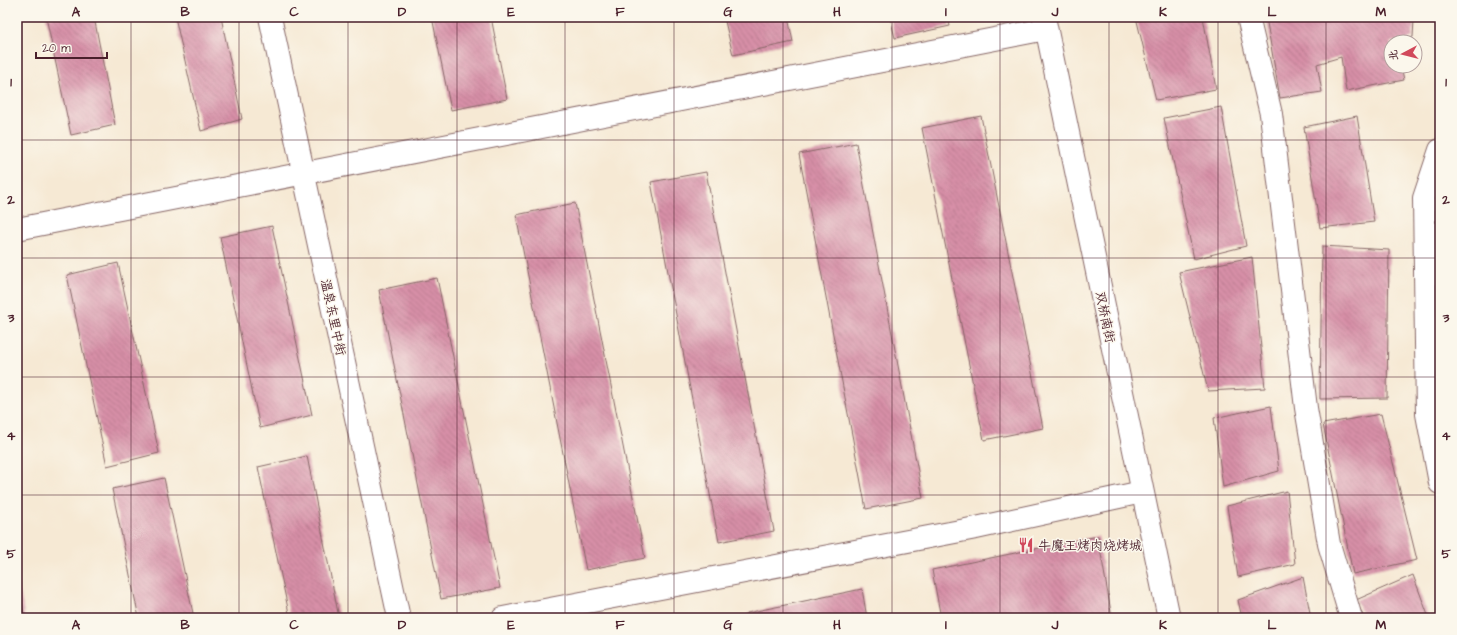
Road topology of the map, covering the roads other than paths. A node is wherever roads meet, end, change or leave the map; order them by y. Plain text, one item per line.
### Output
1 (270, 17) edge
2 (1248, 17) edge
3 (1045, 23) edge
4 (1440, 150) edge
5 (304, 173) junction
6 (17, 229) edge
7 (1440, 483) edge
8 (1142, 492) junction
9 (398, 618) edge
10 (503, 618) edge
11 (1168, 618) edge
12 (1351, 618) edge

1 - 5 street, 温泉东里中街
2 - 12 street
3 - 5 street
3 - 8 street, 双桥南街
4 - 7 street
5 - 6 street
5 - 9 street, 温泉东里中街
8 - 10 street
8 - 11 street, 双桥南街

